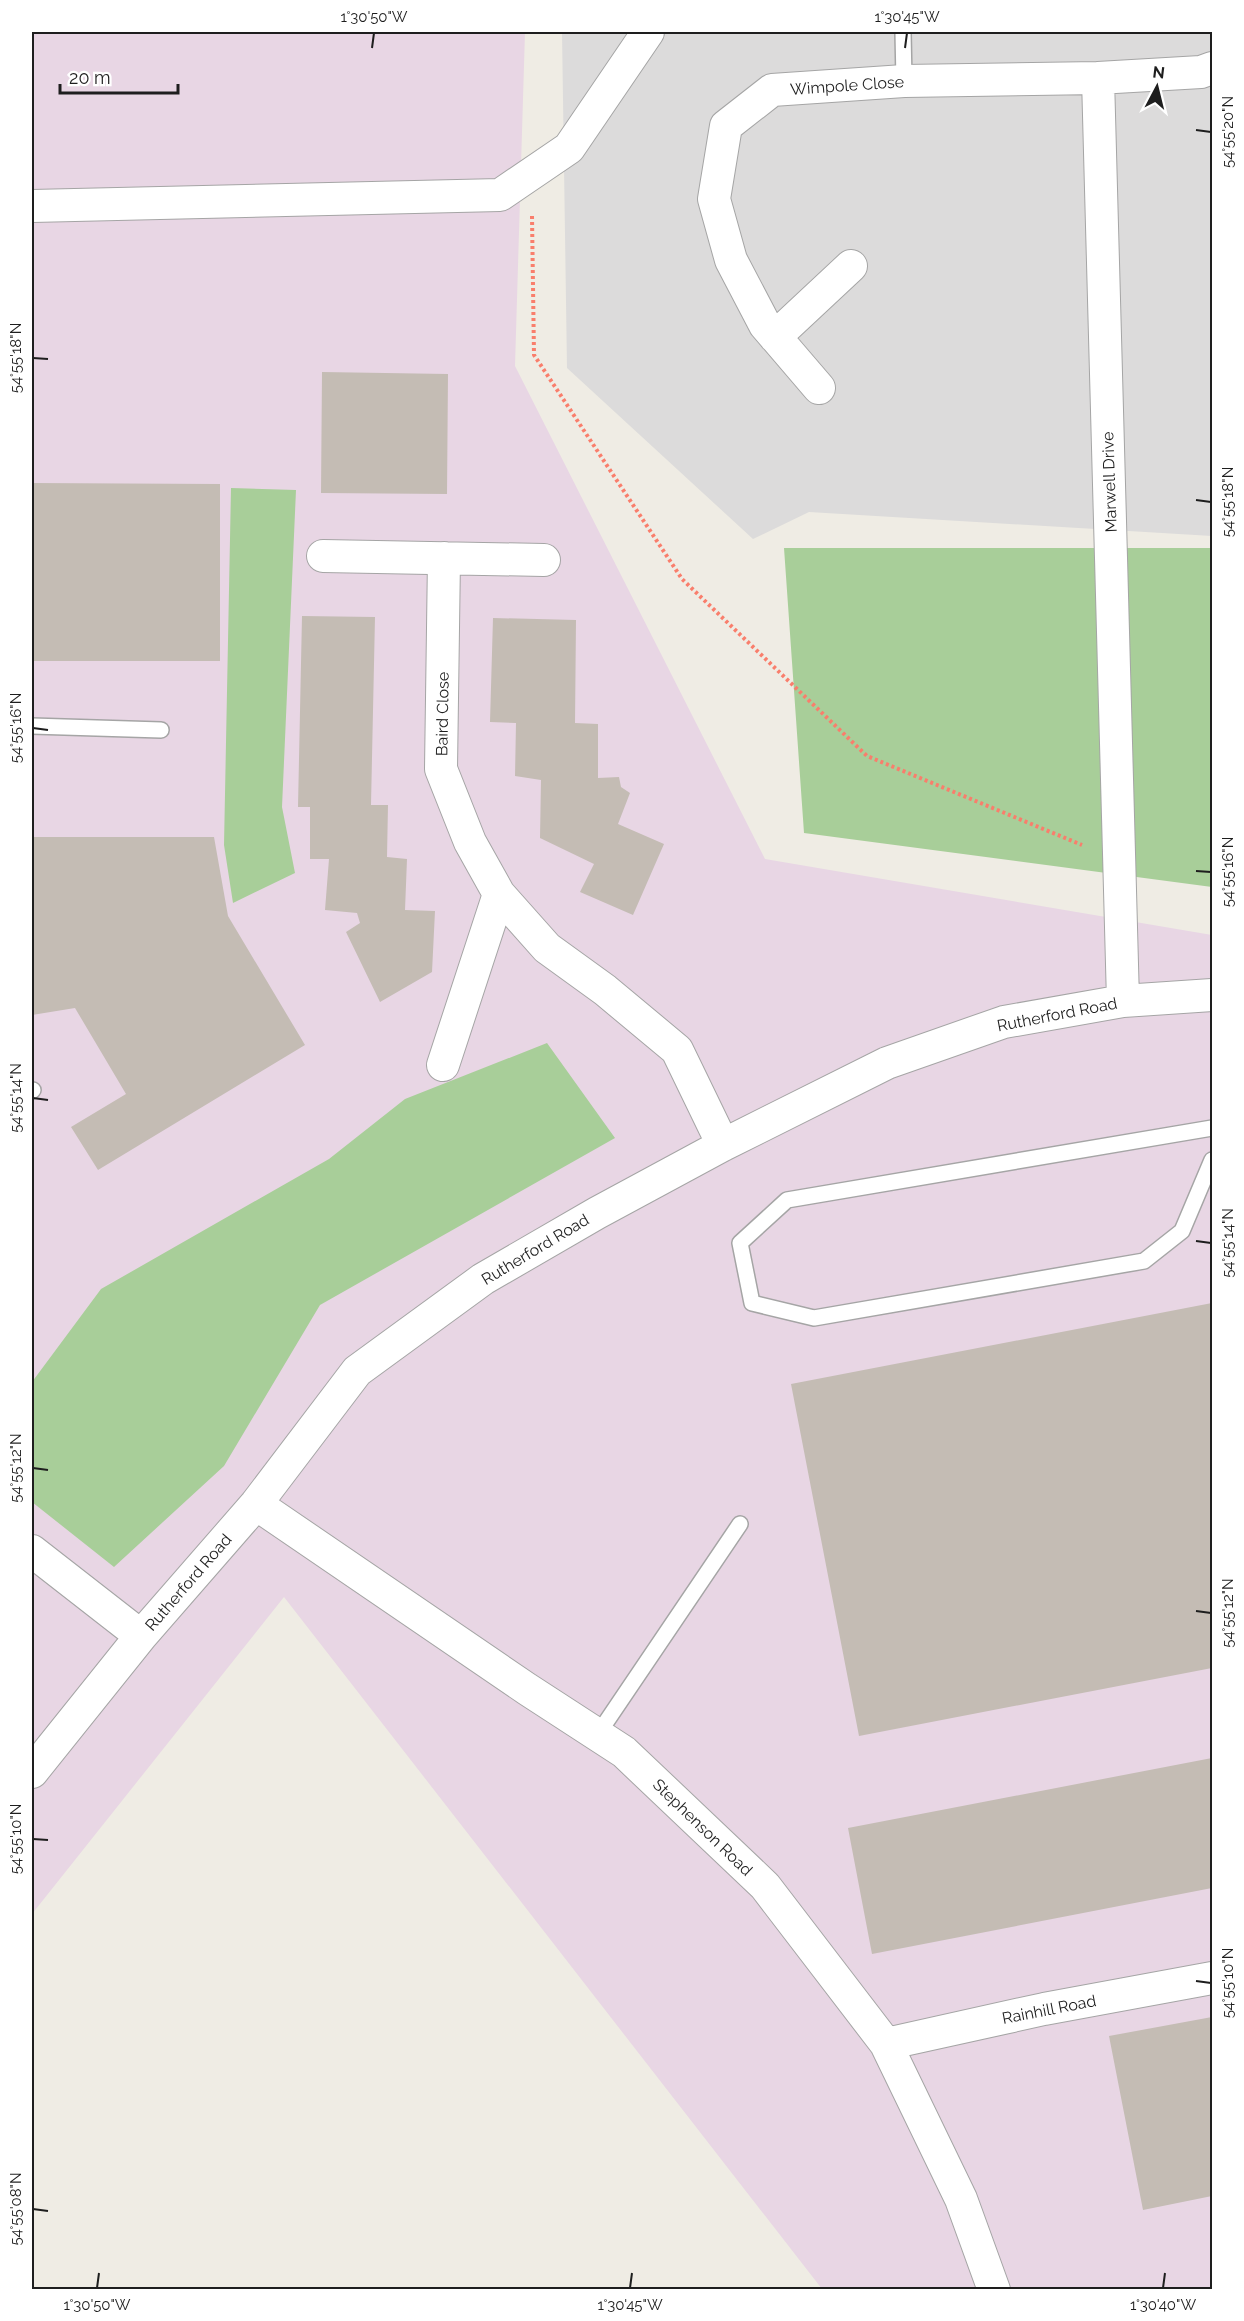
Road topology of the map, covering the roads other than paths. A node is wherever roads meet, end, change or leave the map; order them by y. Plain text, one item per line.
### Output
1 (648, 32) edge
2 (903, 32) edge
3 (1212, 68) edge
4 (1098, 78) junction
5 (904, 81) junction
6 (32, 206) edge
7 (851, 266) dead end
8 (775, 337) junction
9 (819, 388) dead end
10 (323, 556) dead end
11 (444, 558) junction
12 (544, 560) dead end
13 (32, 726) edge
14 (160, 730) dead end
15 (499, 894) junction
16 (1212, 994) edge
17 (1123, 1001) junction
18 (443, 1065) dead end
19 (1212, 1128) edge
20 (723, 1145) junction
21 (1212, 1160) edge
22 (256, 1504) junction
23 (740, 1524) dead end
24 (32, 1551) edge
25 (141, 1636) junction
26 (598, 1734) junction
27 (32, 1772) edge
28 (1212, 1978) edge
29 (885, 2044) junction
30 (994, 2289) edge

1 - 6 street
2 - 5 lane
3 - 4 street
4 - 5 street, Wimpole Close
4 - 17 street, Marwell Drive
5 - 8 street, Wimpole Close
7 - 8 street
8 - 9 street, Wimpole Close
10 - 11 street
11 - 12 street
11 - 15 street, Baird Close
13 - 14 lane
15 - 18 street
15 - 20 street, Baird Close
16 - 17 street, Rutherford Road
17 - 20 street, Rutherford Road
19 - 21 lane
20 - 22 street, Rutherford Road
22 - 25 street, Rutherford Road
22 - 26 street, Stephenson Road
23 - 26 lane
24 - 25 street
25 - 27 street, Rutherford Road
26 - 29 street, Stephenson Road
28 - 29 street, Rainhill Road
29 - 30 street, Stephenson Road

